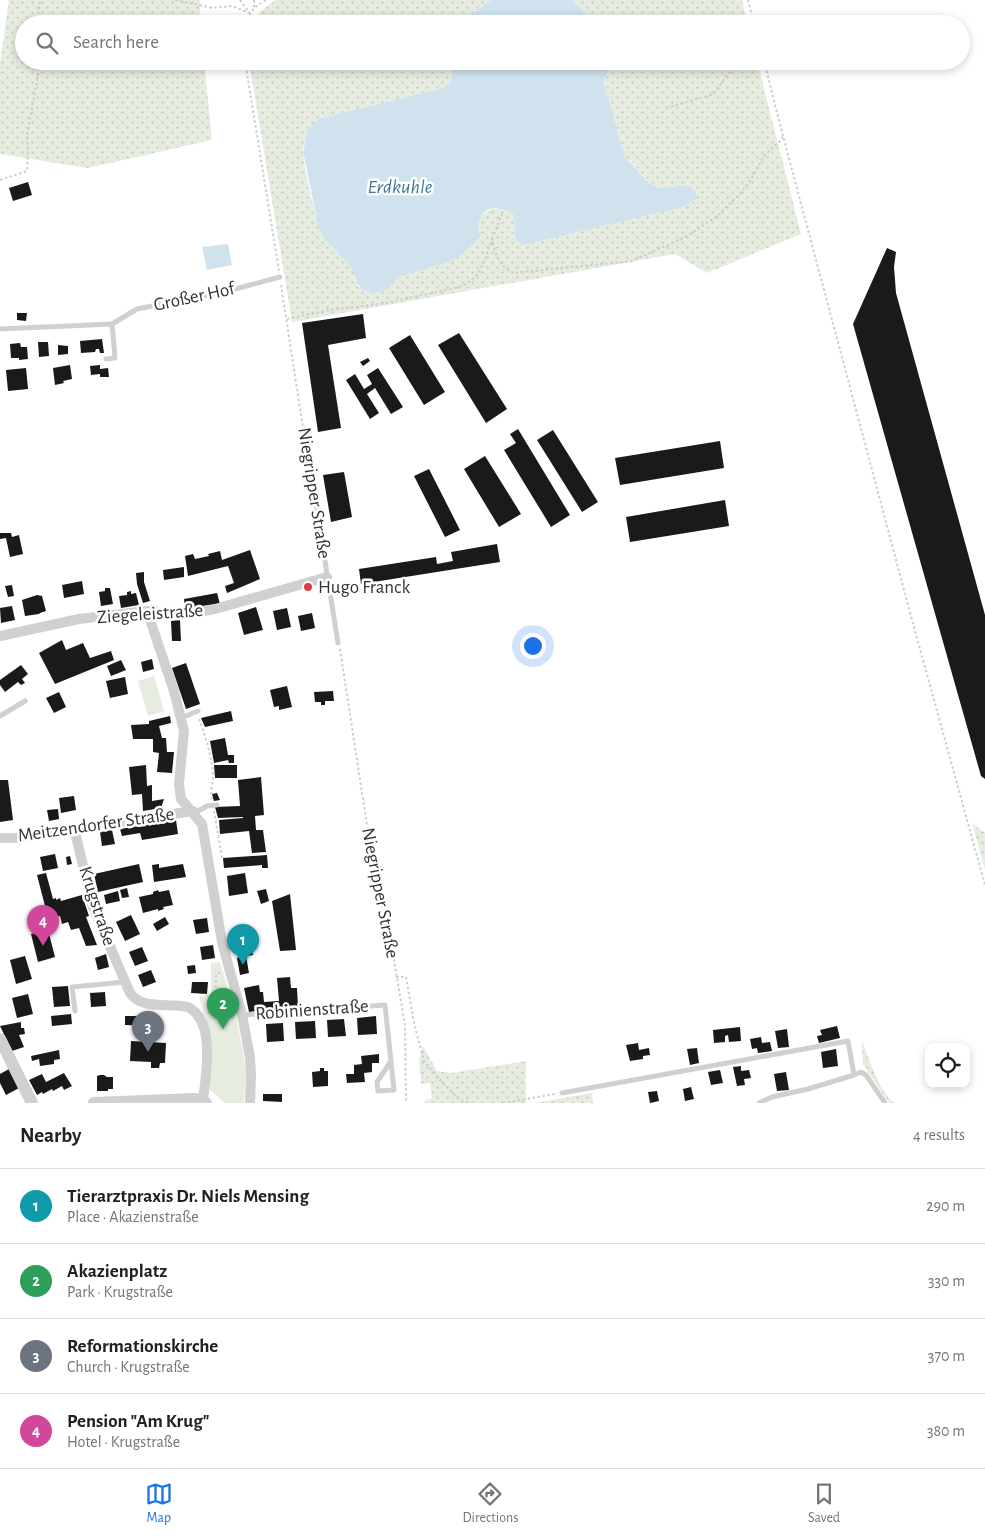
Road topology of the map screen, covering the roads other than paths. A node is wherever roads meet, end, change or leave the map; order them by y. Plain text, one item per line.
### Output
1 (280, 276) road end
2 (112, 324) junction
3 (0, 329) edge
4 (106, 359) dead end
5 (306, 441) road end
6 (327, 577) junction
7 (147, 610) junction
8 (0, 636) edge
9 (338, 642) road end
10 (25, 701) dead end
11 (197, 712) road end
12 (0, 716) edge
13 (181, 718) junction
14 (215, 805) road end
15 (193, 811) junction
16 (74, 828) junction
17 (0, 838) edge
18 (125, 982) junction
19 (75, 1012) dead end
20 (242, 1015) junction
21 (0, 1039) edge
22 (391, 1061) junction
23 (854, 1075) junction
24 (562, 1093) road end
25 (204, 1101) edge
26 (32, 1103) edge
27 (94, 1103) edge
28 (250, 1103) edge
29 (759, 1103) edge
30 (885, 1103) edge

1 - 2 lane, Großer Hof
2 - 3 lane, Großer Hof
2 - 4 lane
5 - 6 lane, Niegripper Straße
6 - 7 street, Ziegeleistraße
6 - 9 lane, Niegripper Straße
7 - 8 street, Ziegeleistraße
7 - 13 street
10 - 12 lane
11 - 13 lane
13 - 15 street
14 - 15 lane
15 - 16 street, Meitzendorfer Straße
15 - 20 street
16 - 17 street, Meitzendorfer Straße
16 - 18 street, Krugstraße
18 - 19 lane
18 - 25 street, Krugstraße
20 - 22 lane, Robinienstraße
20 - 28 street
21 - 26 street
22 - 22 lane, Robinienstraße
23 - 24 lane
23 - 29 lane
23 - 30 lane
25 - 27 street

